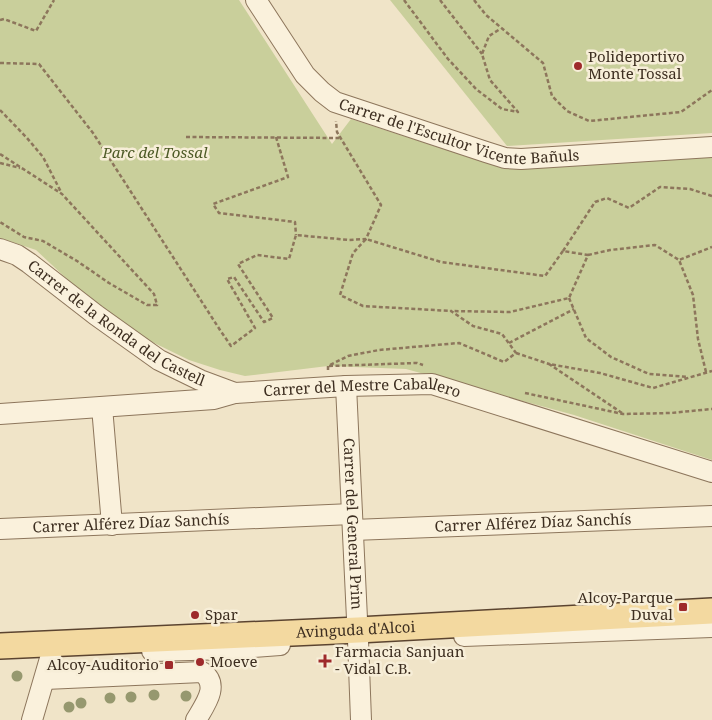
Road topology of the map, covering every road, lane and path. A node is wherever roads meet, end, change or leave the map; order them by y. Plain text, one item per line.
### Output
1 (54, 0) edge
2 (256, 0) edge
3 (404, 0) edge
4 (440, 0) edge
5 (474, 0) edge
6 (0, 20) edge
7 (501, 28) junction
8 (482, 54) junction
9 (0, 63) edge
10 (712, 90) edge
11 (335, 102) junction
12 (0, 110) edge
13 (186, 137) dead end
14 (276, 138) junction
15 (340, 138) junction
16 (712, 147) edge
17 (0, 154) edge
18 (0, 163) edge
19 (22, 168) junction
20 (62, 194) junction
21 (712, 196) edge
22 (0, 222) edge
23 (296, 235) junction
24 (366, 239) junction
25 (712, 247) edge
26 (0, 249) edge
27 (563, 251) junction
28 (588, 255) junction
29 (679, 260) junction
30 (569, 298) junction
31 (574, 309) junction
32 (451, 311) junction
33 (509, 343) junction
34 (516, 353) junction
35 (549, 364) junction
36 (712, 370) edge
37 (706, 372) junction
38 (690, 377) junction
39 (338, 386) junction
40 (235, 393) junction
41 (102, 407) junction
42 (712, 409) edge
43 (0, 414) edge
44 (712, 472) edge
45 (712, 516) edge
46 (353, 522) junction
47 (112, 525) junction
48 (0, 530) edge
49 (712, 611) edge
50 (712, 627) edge
51 (358, 635) junction
52 (236, 642) junction
53 (0, 646) edge
54 (51, 649) junction
55 (0, 657) edge
56 (202, 672) junction
57 (45, 679) junction
58 (32, 720) edge
59 (196, 720) edge
60 (361, 720) edge

1 - 6 path
2 - 11 street, Carrer de l'Escultor Vicente Bañuls
3 - 8 path
4 - 8 path
5 - 7 path
7 - 8 path
7 - 10 path
9 - 23 path
11 - 15 path
11 - 16 street, Carrer de l'Escultor Vicente Bañuls
12 - 20 path
13 - 14 path
14 - 15 path
14 - 23 path
15 - 24 path
17 - 19 path
18 - 19 path
19 - 20 path
20 - 22 path
21 - 27 path
23 - 24 path
24 - 27 path
24 - 32 path
25 - 29 path
26 - 40 street, Carrer de la Ronda del Castell
27 - 28 path
28 - 29 path
28 - 30 path
29 - 37 path
30 - 31 path
30 - 32 path
31 - 33 path
31 - 38 path
32 - 33 path
33 - 34 path
34 - 35 path
34 - 39 path
35 - 38 path
35 - 42 path
36 - 37 path
37 - 38 path
39 - 40 street, Carrer del Mestre Caballero
39 - 44 street, Carrer del Mestre Caballero
39 - 46 street, Carrer del General Prim
40 - 41 street, Carrer del Mestre Caballero
41 - 43 street, Carrer del Mestre Caballero
41 - 47 street
45 - 46 street, Carrer Alférez Díaz Sanchís
46 - 47 street, Carrer Alférez Díaz Sanchís
46 - 51 street, Carrer del General Prim
47 - 48 street, Carrer Alférez Díaz Sanchís
49 - 51 main road, Avinguda d'Alcoi
50 - 51 street, Avinguda d'Alcoi
51 - 52 main road, Avinguda d'Alcoi
51 - 60 street, Carrer del General Prim
52 - 54 main road, Avinguda d'Alcoi
52 - 56 street
53 - 54 main road, Avinguda d'Alcoi
54 - 55 street, Avinguda d'Alcoi
54 - 57 street
56 - 57 street
56 - 59 street
57 - 58 street

